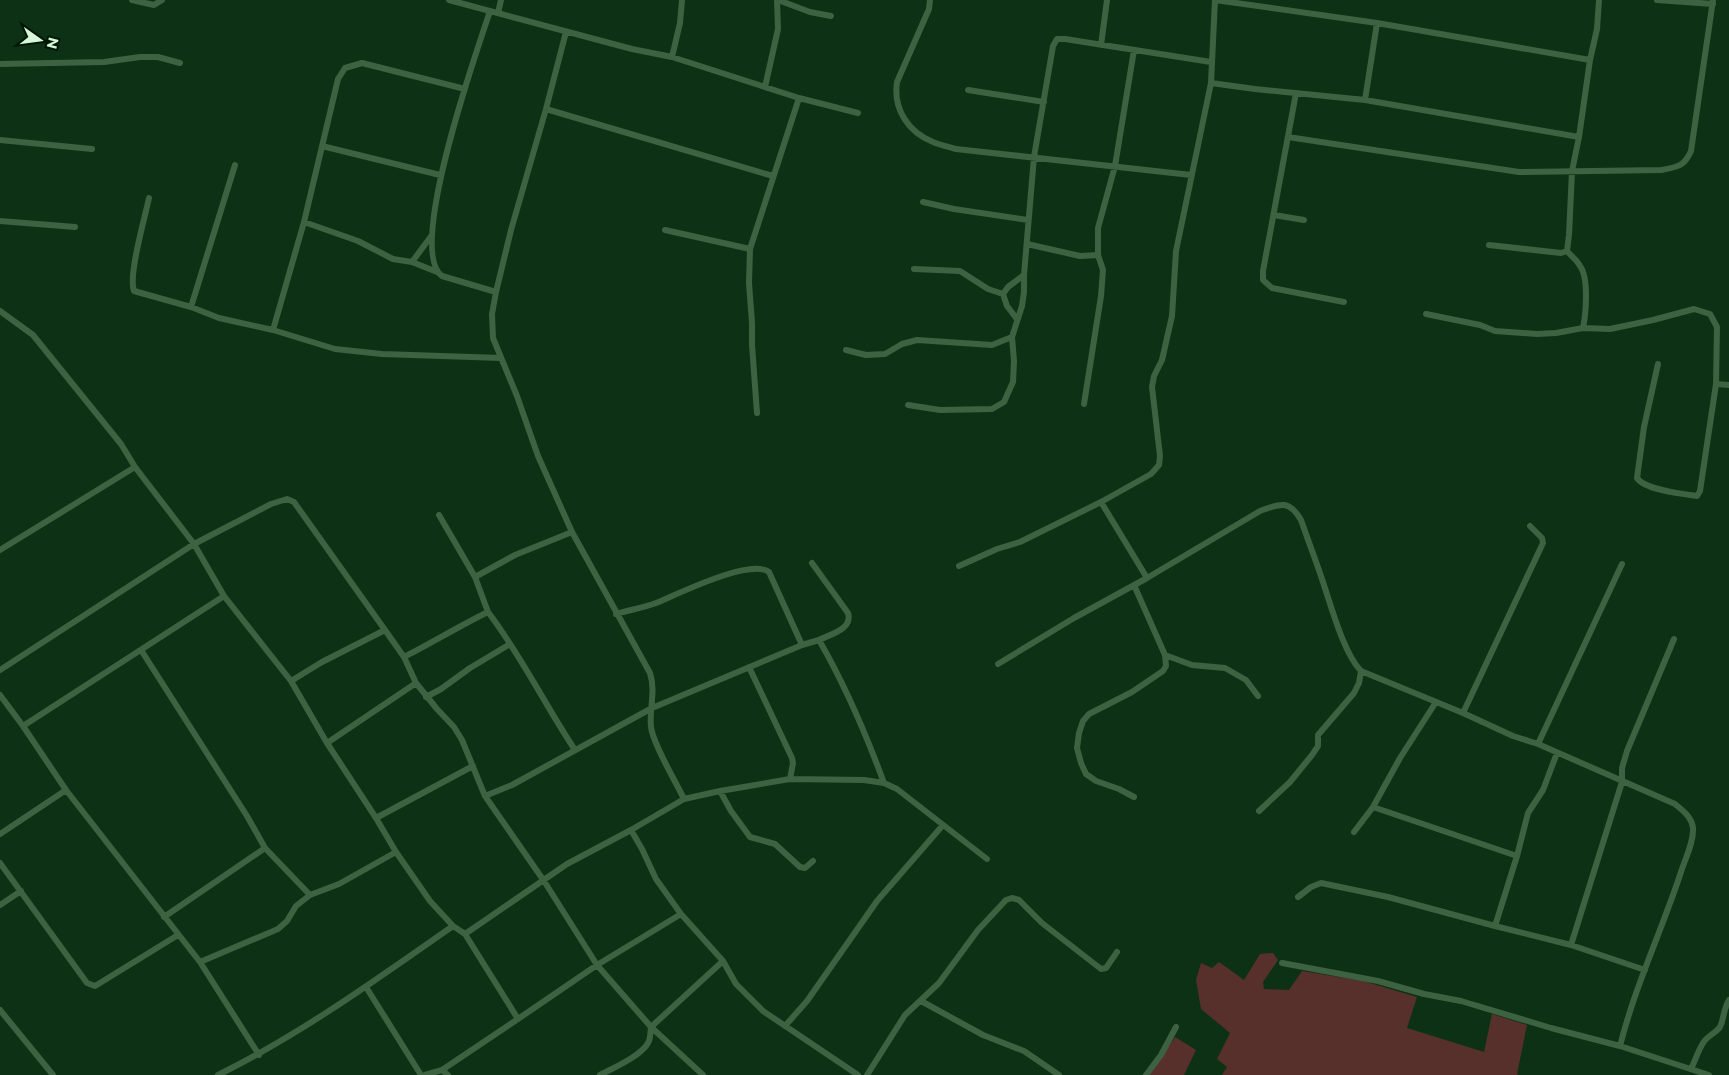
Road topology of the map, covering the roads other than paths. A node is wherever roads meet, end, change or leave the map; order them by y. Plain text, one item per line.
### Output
1 (132, 0) edge
2 (162, 0) edge
3 (448, 0) edge
4 (501, 0) edge
5 (682, 0) edge
6 (778, 0) edge
7 (930, 0) edge
8 (1107, 0) edge
9 (1215, 0) edge
10 (1599, 0) edge
11 (1657, 0) edge
12 (1713, 2) edge
13 (490, 11) junction
14 (498, 14) junction
15 (831, 16) dead end
16 (1377, 23) junction
17 (566, 32) junction
18 (1101, 45) junction
19 (1134, 50) junction
20 (672, 57) junction
21 (1590, 60) junction
22 (180, 62) dead end
23 (1211, 62) junction
24 (0, 64) edge
25 (1211, 83) junction
26 (765, 87) junction
27 (465, 89) junction
28 (968, 90) dead end
29 (1296, 93) junction
30 (799, 98) junction
31 (1365, 100) junction
32 (1044, 102) junction
33 (546, 109) junction
34 (858, 113) dead end
35 (1288, 137) junction
36 (1579, 137) junction
37 (0, 140) edge
38 (322, 146) junction
39 (92, 149) dead end
40 (1034, 157) junction
41 (235, 165) dead end
42 (1115, 166) junction
43 (1572, 171) junction
44 (1191, 175) junction
45 (440, 176) junction
46 (773, 176) junction
47 (149, 198) dead end
48 (923, 202) dead end
49 (1274, 215) junction
50 (1028, 220) junction
51 (1304, 220) dead end
52 (0, 222) edge
53 (304, 222) junction
54 (75, 227) dead end
55 (665, 230) dead end
56 (432, 234) junction
57 (1027, 244) junction
58 (1489, 245) dead end
59 (750, 249) junction
60 (1567, 251) junction
61 (1098, 255) junction
62 (412, 262) junction
63 (914, 269) dead end
64 (437, 272) junction
65 (1024, 275) junction
66 (496, 292) junction
67 (1003, 294) junction
68 (1344, 302) dead end
69 (191, 307) junction
70 (0, 311) edge
71 (1426, 314) dead end
72 (1017, 319) junction
73 (1583, 328) junction
74 (274, 330) junction
75 (1012, 337) junction
76 (846, 350) dead end
77 (500, 358) junction
78 (1658, 364) dead end
79 (1716, 384) junction
80 (1729, 385) edge
81 (1084, 404) dead end
82 (908, 405) dead end
83 (757, 413) dead end
84 (135, 467) junction
85 (1101, 502) junction
86 (439, 515) dead end
87 (1530, 526) dead end
88 (572, 532) junction
89 (194, 544) junction
90 (0, 550) edge
91 (812, 563) dead end
92 (1622, 564) dead end
93 (959, 566) dead end
94 (475, 577) junction
95 (1147, 578) junction
96 (1134, 585) junction
97 (224, 596) junction
98 (488, 612) junction
99 (616, 614) junction
100 (385, 630) junction
101 (1674, 639) dead end
102 (819, 640) junction
103 (510, 644) junction
104 (802, 645) junction
105 (141, 650) junction
106 (1165, 655) junction
107 (404, 657) junction
108 (998, 664) dead end
109 (749, 667) junction
110 (0, 670) edge
111 (1361, 671) junction
112 (291, 681) junction
113 (416, 683) junction
114 (0, 695) edge
115 (1258, 696) dead end
116 (426, 697) junction
117 (1436, 702) junction
118 (652, 708) junction
119 (1463, 713) junction
120 (24, 726) junction
121 (327, 742) junction
122 (1538, 744) junction
123 (576, 750) junction
124 (1557, 753) junction
125 (473, 766) junction
126 (790, 779) junction
127 (1622, 782) junction
128 (884, 783) junction
129 (66, 790) junction
130 (720, 791) junction
131 (485, 796) junction
132 (1134, 797) dead end
133 (684, 799) junction
134 (1374, 806) junction
135 (1259, 811) dead end
136 (376, 818) junction
137 (943, 825) junction
138 (631, 830) junction
139 (1354, 832) dead end
140 (0, 834) edge
141 (265, 848) junction
142 (396, 852) junction
143 (1517, 856) junction
144 (987, 858) dead end
145 (813, 861) dead end
146 (0, 863) edge
147 (544, 880) junction
148 (21, 892) junction
149 (310, 895) junction
150 (1298, 897) dead end
151 (0, 905) edge
152 (681, 914) junction
153 (164, 917) junction
154 (453, 926) junction
155 (1495, 926) junction
156 (466, 934) junction
157 (178, 935) junction
158 (1571, 945) junction
159 (1118, 952) dead end
160 (722, 961) junction
161 (200, 962) junction
162 (1282, 963) dead end
163 (597, 965) junction
164 (1644, 970) junction
165 (366, 988) junction
166 (1729, 1000) edge
167 (921, 1001) junction
168 (0, 1010) edge
169 (518, 1018) junction
170 (785, 1026) junction
171 (651, 1027) junction
172 (1176, 1027) dead end
173 (1620, 1046) junction
174 (259, 1055) junction
175 (1691, 1069) junction
176 (442, 1070) junction
177 (52, 1075) edge
178 (218, 1075) edge
179 (423, 1075) edge
180 (448, 1075) edge
181 (600, 1075) edge
182 (703, 1075) edge
183 (858, 1075) edge
184 (867, 1075) edge
185 (1059, 1075) edge
186 (1146, 1075) edge
187 (1709, 1075) edge

1 - 2 street
3 - 13 street
4 - 14 street
5 - 20 street
6 - 15 street
6 - 26 street
7 - 40 street
8 - 18 street
9 - 16 street
9 - 23 street
10 - 21 street
11 - 12 street
12 - 43 street
13 - 14 street
13 - 27 street
14 - 17 street
16 - 21 street
16 - 31 street
17 - 20 street
17 - 33 street
18 - 19 street
18 - 32 street
19 - 23 street
19 - 42 street
20 - 26 street
21 - 36 street
22 - 24 street
23 - 25 street
25 - 29 street
25 - 44 street
26 - 30 street
27 - 38 street
27 - 45 street
28 - 32 street
29 - 31 street
29 - 35 street
30 - 34 street
30 - 46 street
31 - 36 street
32 - 40 street
33 - 46 street
33 - 66 street
35 - 43 street
35 - 49 street
36 - 43 street
37 - 39 street
38 - 45 street
38 - 53 street
40 - 42 street
40 - 50 street
41 - 69 street
42 - 44 street
42 - 61 street
43 - 60 street
44 - 85 street
45 - 56 street
46 - 59 street
47 - 69 street
48 - 50 street
49 - 51 street
49 - 68 street
50 - 57 street
52 - 54 street
53 - 62 street
53 - 74 street
55 - 59 street
56 - 62 street
56 - 64 street
57 - 61 street
57 - 65 street
58 - 60 street
59 - 83 street
60 - 73 street
61 - 81 street
62 - 64 street
63 - 67 street
64 - 66 street
65 - 67 street
65 - 72 street
66 - 77 street
67 - 72 street
69 - 74 street
70 - 84 street
71 - 73 street
72 - 75 street
73 - 79 street
74 - 77 street
75 - 76 street
75 - 82 street
77 - 88 street
78 - 79 street
79 - 80 street
84 - 89 street
84 - 90 street
85 - 93 street
85 - 95 street
86 - 94 street
87 - 119 street
88 - 94 street
88 - 99 street
89 - 97 street
89 - 100 street
89 - 110 street
91 - 102 street
92 - 122 street
94 - 98 street
95 - 96 street
95 - 111 street
96 - 106 street
96 - 108 street
97 - 105 street
97 - 112 street
98 - 103 street
98 - 107 street
99 - 104 street
99 - 118 street
100 - 107 street
100 - 112 street
101 - 127 street
102 - 104 street
102 - 128 street
103 - 116 street
103 - 123 street
104 - 109 street
105 - 120 street
105 - 141 street
106 - 115 street
106 - 132 street
107 - 113 street
109 - 118 street
109 - 126 street
111 - 117 street
111 - 135 street
112 - 121 street
113 - 116 street
113 - 121 street
114 - 120 street
116 - 125 street
117 - 119 street
117 - 134 street
118 - 123 street
118 - 133 street
119 - 122 street
120 - 129 street
121 - 136 street
122 - 124 street
123 - 131 street
124 - 127 street
124 - 143 street
125 - 131 street
125 - 136 street
126 - 128 street
126 - 130 street
127 - 158 street
127 - 164 street
128 - 137 street
129 - 140 street
129 - 153 street
130 - 133 street
130 - 145 street
131 - 147 street
133 - 138 street
134 - 139 street
134 - 143 street
136 - 142 street
137 - 144 street
137 - 170 street
138 - 147 street
138 - 152 street
141 - 149 street
141 - 153 street
142 - 149 street
142 - 154 street
143 - 155 street
146 - 148 street
147 - 156 street
147 - 163 street
148 - 151 street
148 - 157 street
149 - 161 street
150 - 155 street
152 - 160 street
152 - 163 street
153 - 157 street
154 - 156 street
154 - 165 street
155 - 158 street
156 - 169 street
157 - 161 street
158 - 164 street
159 - 167 street
160 - 170 street
160 - 171 street
161 - 174 street
162 - 173 street
163 - 169 street
163 - 171 street
164 - 173 street
165 - 174 street
165 - 179 street
166 - 175 street
167 - 184 street
167 - 185 street
168 - 177 street
169 - 176 street
170 - 183 street
171 - 181 street
171 - 182 street
172 - 186 street
173 - 175 street
174 - 178 street
175 - 187 street
176 - 179 street
176 - 180 street

